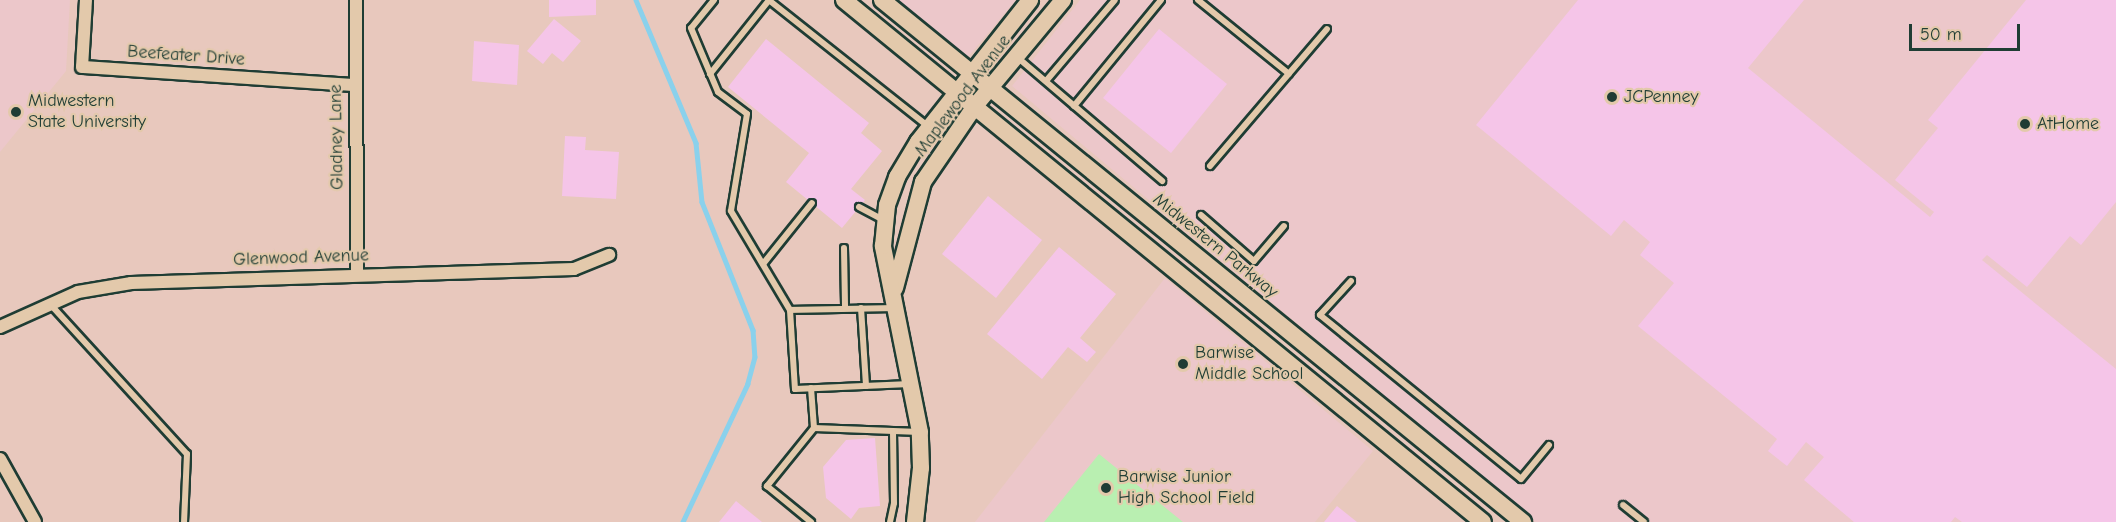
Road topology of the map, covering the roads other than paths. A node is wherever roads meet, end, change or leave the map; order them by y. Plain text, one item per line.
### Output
1 (86, 0) edge
2 (356, 0) edge
3 (714, 0) edge
4 (770, 0) edge
5 (844, 0) edge
6 (882, 0) edge
7 (1030, 0) edge
8 (1063, 0) edge
9 (1115, 0) edge
10 (1161, 0) edge
11 (1198, 0) edge
12 (1327, 29) dead end
13 (1016, 56) junction
14 (970, 72) junction
15 (710, 74) junction
16 (1288, 74) junction
17 (1046, 81) junction
18 (354, 85) junction
19 (990, 88) junction
20 (956, 90) junction
21 (1074, 105) junction
22 (975, 106) junction
23 (929, 127) junction
24 (1210, 166) dead end
25 (1162, 181) dead end
26 (812, 203) dead end
27 (859, 207) dead end
28 (1202, 215) dead end
29 (885, 221) junction
30 (1284, 226) dead end
31 (844, 248) dead end
32 (609, 255) dead end
33 (763, 264) junction
34 (357, 273) junction
35 (1351, 281) dead end
36 (895, 302) junction
37 (50, 304) junction
38 (846, 308) junction
39 (861, 308) junction
40 (1261, 309) junction
41 (790, 310) junction
42 (0, 327) edge
43 (1246, 328) junction
44 (911, 384) junction
45 (866, 386) junction
46 (811, 388) junction
47 (814, 428) junction
48 (920, 432) junction
49 (893, 433) junction
50 (1550, 445) dead end
51 (0, 459) edge
52 (1623, 505) dead end
53 (35, 522) edge
54 (184, 522) edge
55 (811, 522) edge
56 (890, 522) edge
57 (915, 522) edge
58 (1483, 522) edge
59 (1523, 522) edge
60 (1644, 522) edge

1 - 18 street, Beefeater Drive
2 - 18 street, Gladney Lane
3 - 15 lane
4 - 15 lane
4 - 23 lane
5 - 20 main road
6 - 14 main road, Midwestern Parkway
7 - 14 main road, Maplewood Avenue
8 - 13 main road, Maplewood Avenue
9 - 17 lane
10 - 21 lane
11 - 16 lane
12 - 16 lane
13 - 17 lane
13 - 19 main road, Maplewood Avenue
14 - 19 main road, Midwestern Parkway
14 - 20 main road, Maplewood Avenue
15 - 33 lane
16 - 24 lane
17 - 21 lane
18 - 34 street, Gladney Lane
19 - 22 main road, Maplewood Avenue
19 - 40 main road, Midwestern Parkway
20 - 22 main road
20 - 23 main road, Maplewood Avenue
21 - 25 lane
22 - 36 main road, Maplewood Avenue
22 - 43 main road
23 - 29 main road, Maplewood Avenue
26 - 33 lane
27 - 29 lane
28 - 30 lane
29 - 36 main road, Maplewood Avenue
31 - 38 lane
32 - 34 street, Glenwood Avenue
33 - 41 lane
34 - 37 street, Glenwood Avenue
35 - 50 lane
36 - 39 lane
36 - 44 main road, Maplewood Avenue
37 - 42 street, Glenwood Avenue
37 - 54 lane
38 - 39 lane
38 - 41 lane
39 - 45 lane
40 - 43 main road
40 - 59 main road, Midwestern Parkway
41 - 46 lane
43 - 58 main road
44 - 45 lane
44 - 48 main road, Maplewood Avenue
45 - 46 lane
46 - 47 lane
47 - 49 lane
47 - 55 lane
48 - 49 lane
48 - 57 main road, Maplewood Avenue
49 - 56 lane
51 - 53 street
52 - 60 lane

